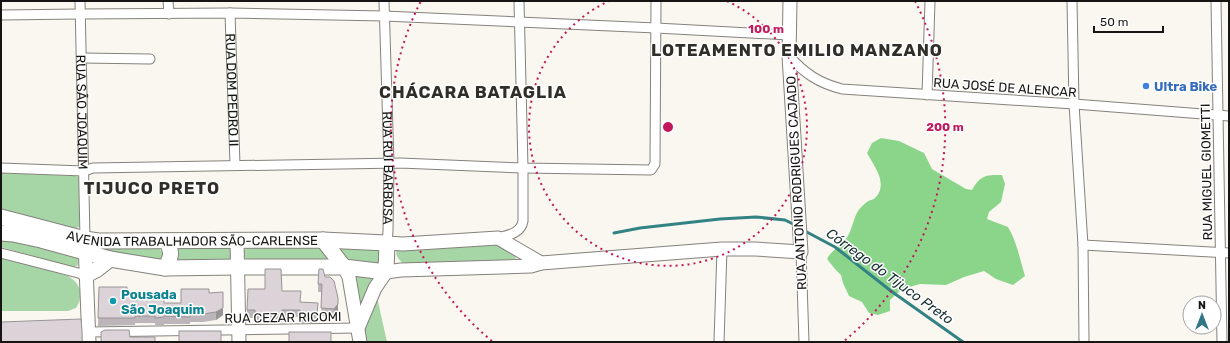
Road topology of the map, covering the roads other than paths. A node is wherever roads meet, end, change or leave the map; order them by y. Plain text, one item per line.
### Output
1 (80, 1) edge
2 (168, 1) edge
3 (384, 1) edge
4 (519, 1) edge
5 (656, 1) edge
6 (790, 1) edge
7 (930, 1) edge
8 (1072, 1) edge
9 (1216, 1) edge
10 (80, 14) junction
11 (169, 14) junction
12 (230, 14) junction
13 (1, 15) edge
14 (384, 16) junction
15 (519, 22) junction
16 (656, 28) junction
17 (789, 35) junction
18 (789, 56) junction
19 (82, 58) junction
20 (150, 59) dead end
21 (927, 95) junction
22 (1074, 104) junction
23 (1219, 115) junction
24 (1229, 116) edge
25 (390, 164) junction
26 (235, 166) junction
27 (1, 168) edge
28 (523, 168) junction
29 (84, 171) junction
30 (1, 217) edge
31 (1, 234) edge
32 (498, 238) junction
33 (237, 240) junction
34 (323, 240) junction
35 (167, 241) junction
36 (387, 243) junction
37 (1083, 245) junction
38 (85, 246) junction
39 (722, 249) junction
40 (801, 249) junction
41 (1224, 252) edge
42 (1, 253) edge
43 (110, 260) junction
44 (541, 262) junction
45 (238, 266) junction
46 (344, 267) junction
47 (166, 268) junction
48 (386, 272) junction
49 (86, 275) junction
50 (358, 328) junction
51 (239, 336) edge
52 (89, 337) edge
53 (360, 342) edge
54 (719, 342) edge
55 (804, 342) edge
56 (1084, 342) edge
57 (1222, 342) edge

1 - 10 street, RUA SÃO JOAQUIM
2 - 11 street
3 - 14 street, RUA RUI BARBOSA
4 - 15 street
5 - 16 street
6 - 17 street, RUA ANTONIO RODRIGUES CAJADO
7 - 21 street
8 - 22 street
9 - 23 street, RUA MIGUEL GIOMETTI
10 - 11 street
10 - 13 street
10 - 19 street, RUA SÃO JOAQUIM
11 - 12 street
12 - 14 street
12 - 26 street, RUA DOM PEDRO II
14 - 15 street
14 - 25 street, RUA RUI BARBOSA
15 - 16 street
15 - 28 street
16 - 17 street
16 - 28 street
17 - 18 street, RUA ANTONIO RODRIGUES CAJADO
18 - 21 street, RUA JOSÉ DE ALENCAR
18 - 40 street, RUA ANTONIO RODRIGUES CAJADO
19 - 20 street
19 - 29 street, RUA SÃO JOAQUIM
21 - 22 street, RUA JOSÉ DE ALENCAR
22 - 23 street, RUA JOSÉ DE ALENCAR
22 - 37 street
23 - 24 street, RUA JOSÉ DE ALENCAR
23 - 41 street, RUA MIGUEL GIOMETTI
25 - 26 street
25 - 28 street
25 - 36 street, RUA RUI BARBOSA
26 - 29 street
27 - 29 street
28 - 32 street
29 - 38 street, RUA SÃO JOAQUIM
30 - 38 main road, AVENIDA TRABALHADOR SÃO-CARLENSE
31 - 38 main road, AVENIDA TRABALHADOR SÃO-CARLENSE
32 - 36 street
32 - 44 street
33 - 34 main road, AVENIDA TRABALHADOR SÃO-CARLENSE
33 - 35 main road, AVENIDA TRABALHADOR SÃO-CARLENSE
33 - 45 street
34 - 36 main road, AVENIDA TRABALHADOR SÃO-CARLENSE
34 - 46 main road
35 - 38 main road, AVENIDA TRABALHADOR SÃO-CARLENSE
35 - 47 main road
36 - 48 main road, RUA RUI BARBOSA
37 - 41 street
37 - 56 street
38 - 43 main road, AVENIDA TRABALHADOR SÃO-CARLENSE
38 - 49 street, RUA SÃO JOAQUIM
39 - 40 street
39 - 44 street
39 - 54 street
40 - 55 street, RUA ANTONIO RODRIGUES CAJADO
41 - 57 street, RUA MIGUEL GIOMETTI
42 - 49 street
43 - 47 main road, AVENIDA TRABALHADOR SÃO-CARLENSE
43 - 49 main road
44 - 48 street
45 - 46 main road, AVENIDA TRABALHADOR SÃO-CARLENSE
45 - 47 main road, AVENIDA TRABALHADOR SÃO-CARLENSE
45 - 51 street
46 - 48 main road, AVENIDA TRABALHADOR SÃO-CARLENSE
46 - 50 street
48 - 50 street
49 - 52 street, RUA SÃO JOAQUIM
50 - 51 street, RUA CEZAR RICOMI
50 - 53 street
51 - 52 street, RUA CEZAR RICOMI

